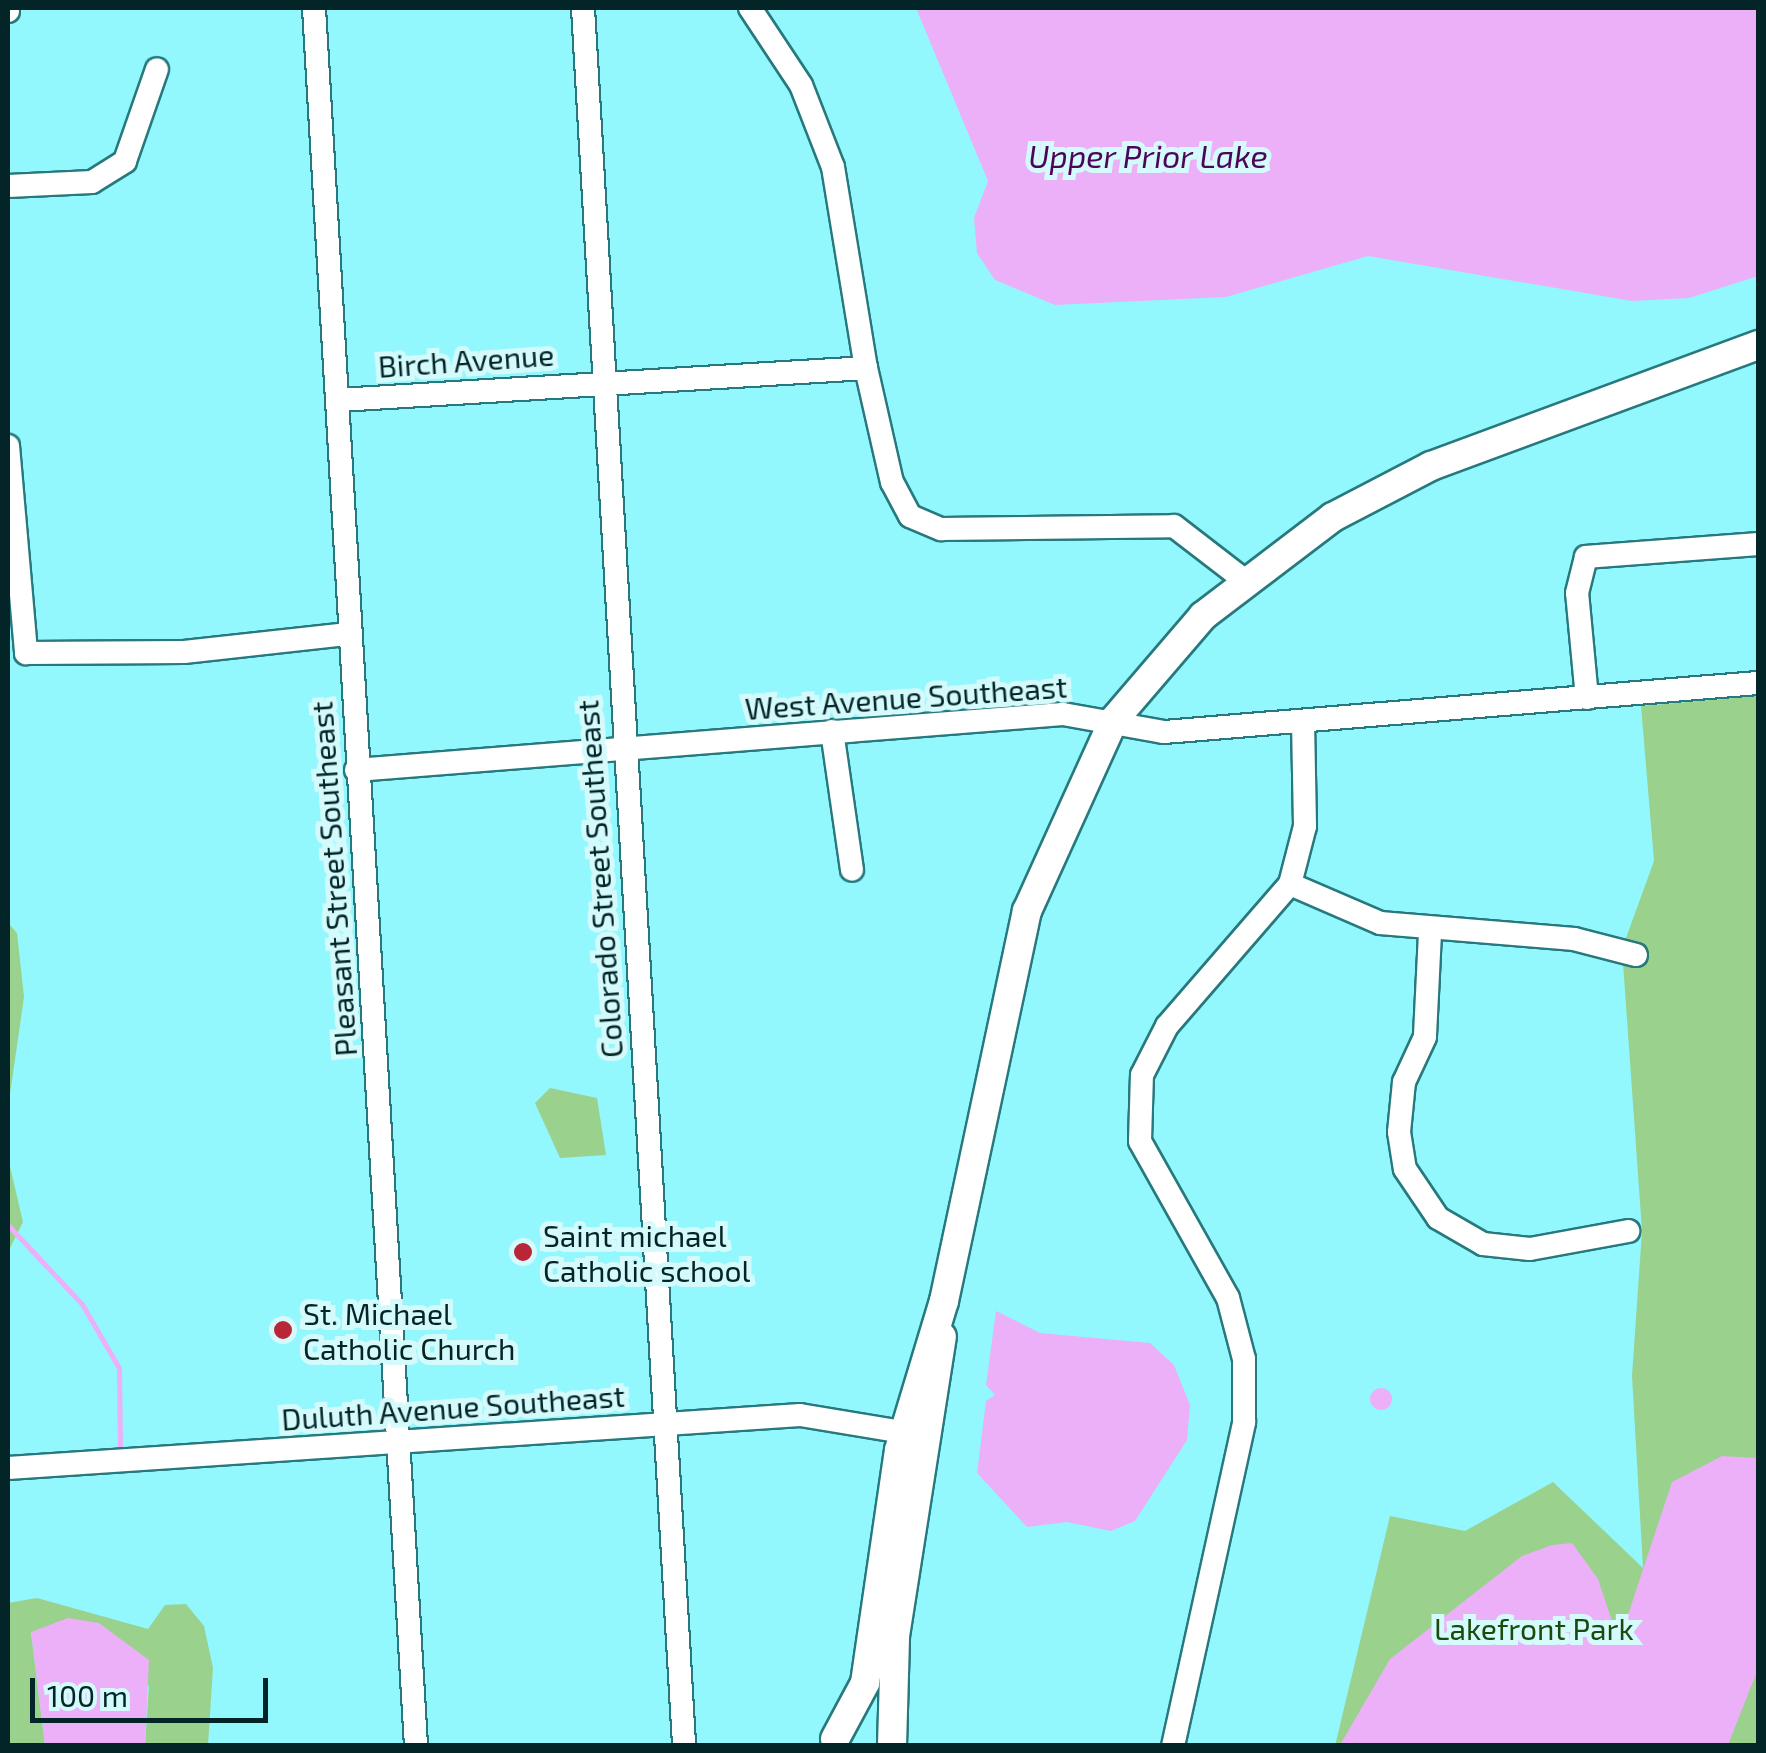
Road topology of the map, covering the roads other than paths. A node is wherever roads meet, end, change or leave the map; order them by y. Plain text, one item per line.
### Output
1 (314, 8) edge
2 (583, 8) edge
3 (750, 8) edge
4 (157, 69) dead end
5 (8, 186) edge
6 (1758, 345) edge
7 (866, 368) junction
8 (598, 380) junction
9 (339, 400) junction
10 (8, 446) edge
11 (1758, 544) edge
12 (1244, 580) junction
13 (346, 634) junction
14 (1758, 683) edge
15 (1587, 698) junction
16 (1113, 722) junction
17 (1303, 723) junction
18 (832, 731) junction
19 (620, 747) junction
20 (356, 770) junction
21 (852, 870) dead end
22 (1290, 884) junction
23 (1430, 933) junction
24 (1636, 955) dead end
25 (1628, 1230) dead end
26 (944, 1300) junction
27 (663, 1421) junction
28 (903, 1432) junction
29 (398, 1441) junction
30 (8, 1468) edge
31 (905, 1578) junction
32 (831, 1742) edge
33 (416, 1746) edge
34 (684, 1746) edge
35 (882, 1746) edge
36 (892, 1746) edge
37 (1174, 1746) edge

1 - 9 street, Pleasant Street Southeast
2 - 8 street, Colorado Street Southeast
3 - 7 street
4 - 5 street
6 - 12 main road
7 - 8 street, Birch Avenue
7 - 12 street
8 - 9 street, Birch Avenue
8 - 19 street, Colorado Street Southeast
9 - 13 street, Pleasant Street Southeast
10 - 13 street
11 - 15 street
12 - 16 main road
13 - 20 street, Pleasant Street Southeast
14 - 15 street, West Avenue Southeast
15 - 17 street, West Avenue Southeast
16 - 17 street, West Avenue Southeast
16 - 18 street, West Avenue Southeast
16 - 26 main road
17 - 22 street
18 - 19 street, West Avenue Southeast
18 - 21 street
19 - 20 street, West Avenue Southeast
19 - 27 street, Colorado Street Southeast
20 - 29 street, Pleasant Street Southeast
22 - 23 street
22 - 37 street
23 - 24 street
23 - 25 street
26 - 28 main road
26 - 31 main road
27 - 28 street, Duluth Avenue Southeast
27 - 29 street, Duluth Avenue Southeast
27 - 34 street, Colorado Street Southeast
28 - 31 main road
28 - 32 main road
29 - 30 street, Duluth Avenue Southeast
29 - 33 street, Pleasant Street Southeast
31 - 36 main road
32 - 35 main road

